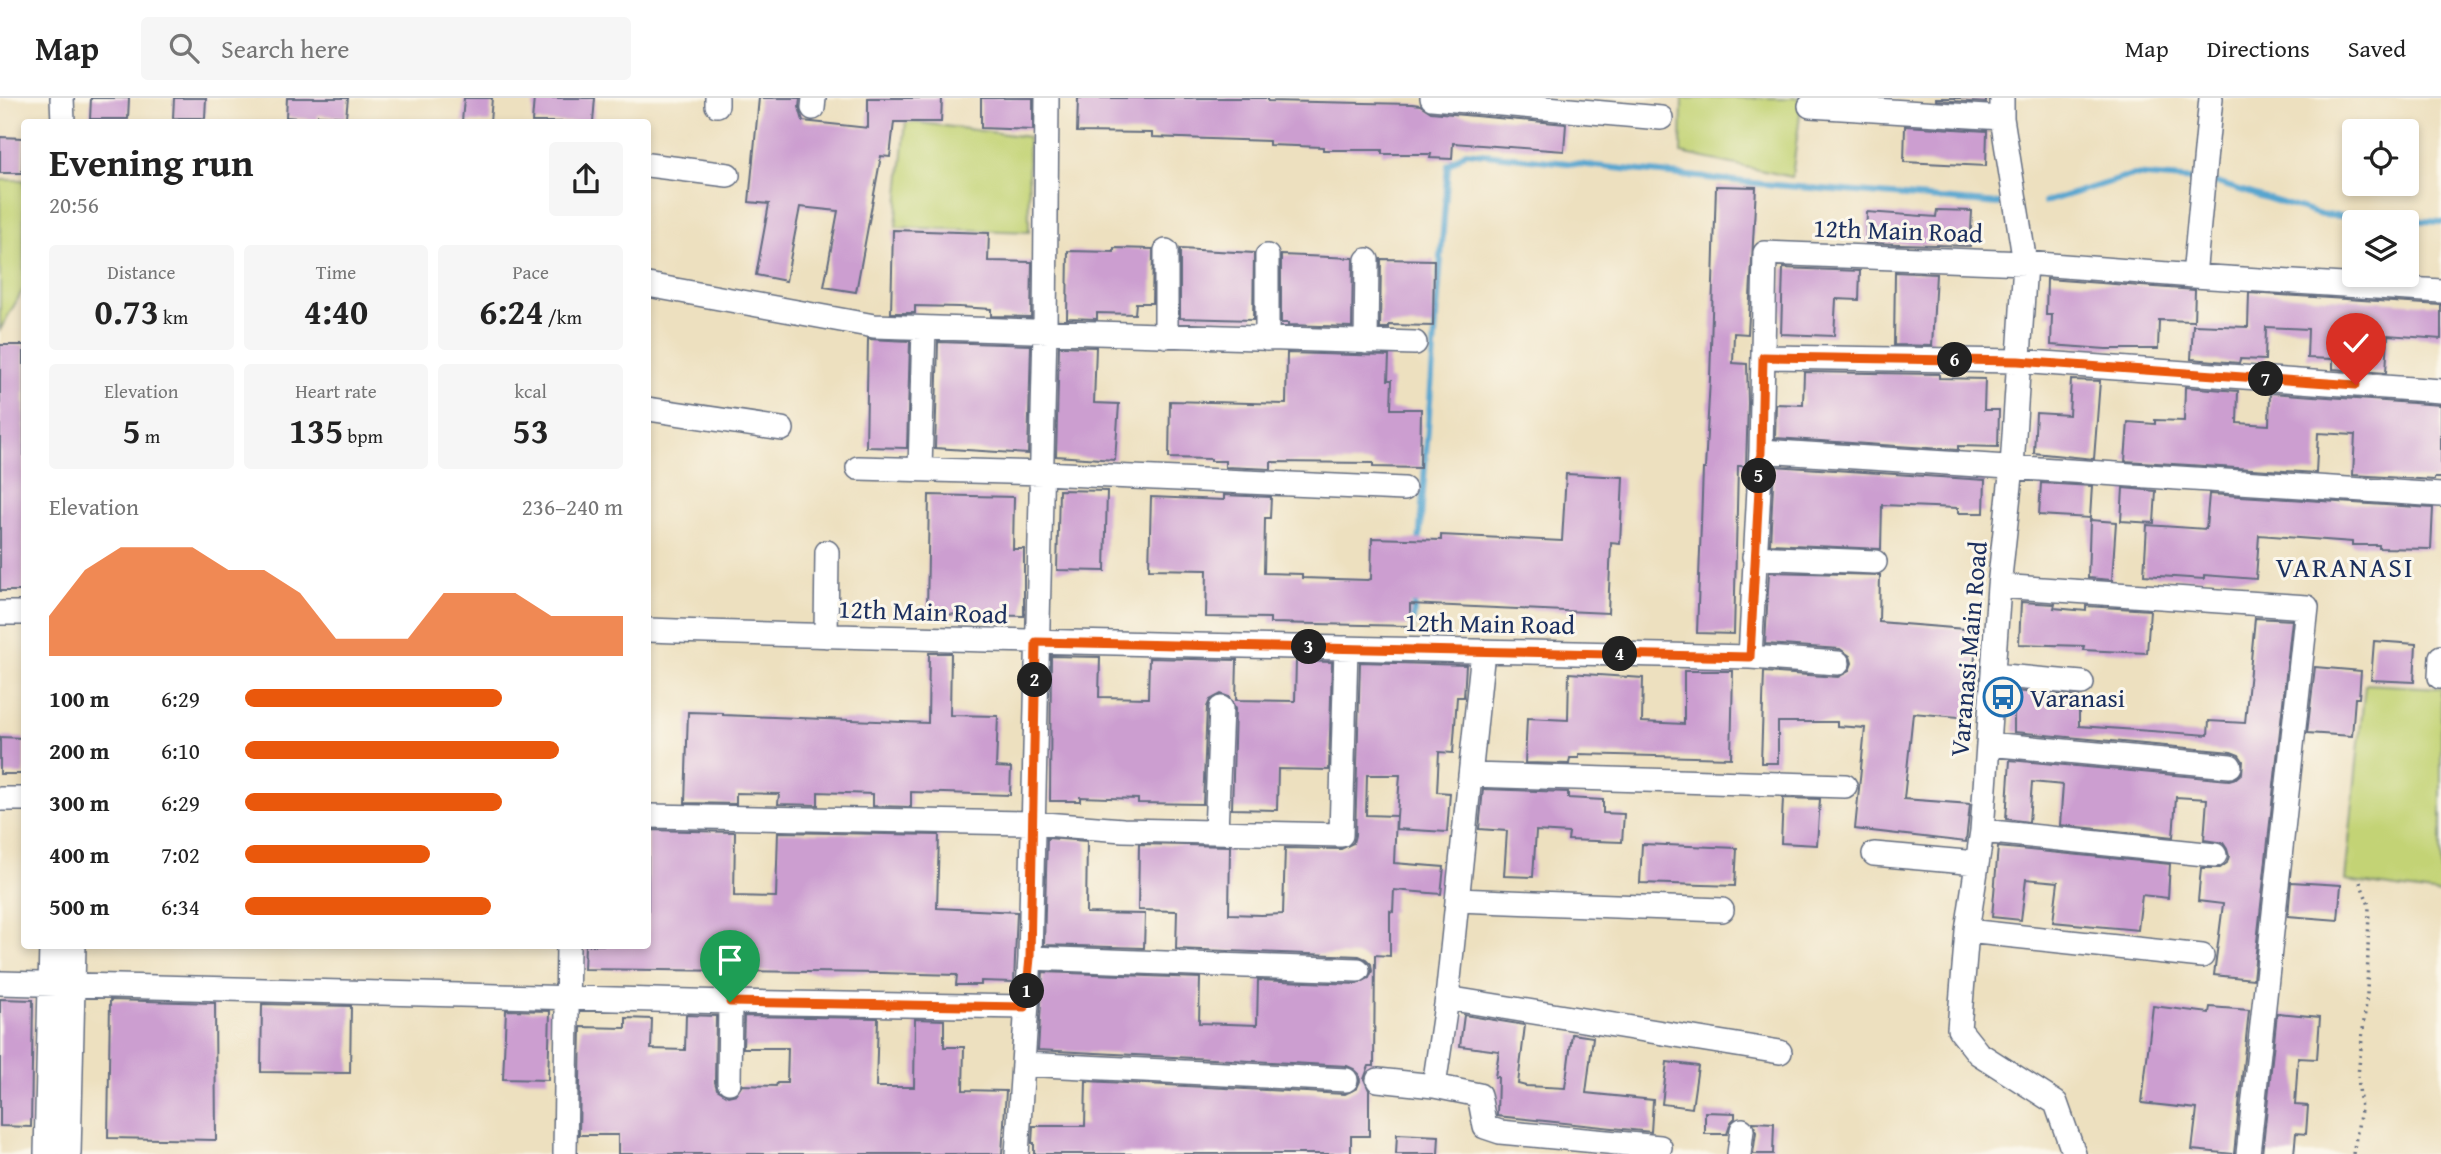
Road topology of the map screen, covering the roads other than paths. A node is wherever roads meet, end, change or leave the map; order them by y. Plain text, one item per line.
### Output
1 (62, 98) edge
2 (1047, 98) edge
3 (1432, 98) edge
4 (2211, 98) edge
5 (1810, 106) dead end
6 (2002, 108) edge
7 (1661, 118) dead end
8 (63, 119) edge
9 (651, 165) edge
10 (728, 175) dead end
11 (1166, 251) dead end
12 (1267, 256) dead end
13 (1367, 260) dead end
14 (2025, 263) junction
15 (2193, 276) junction
16 (651, 286) edge
17 (2441, 291) edge
18 (924, 328) junction
19 (1045, 330) junction
20 (1166, 336) junction
21 (1267, 339) junction
22 (1366, 342) junction
23 (1415, 343) dead end
24 (1763, 357) junction
25 (2018, 361) junction
26 (2441, 391) edge
27 (651, 409) edge
28 (782, 429) dead end
29 (1761, 451) junction
30 (2012, 467) junction
31 (858, 468) dead end
32 (920, 469) junction
33 (1041, 473) junction
34 (1404, 489) dead end
35 (2441, 495) edge
36 (827, 552) dead end
37 (1754, 557) junction
38 (1875, 562) dead end
39 (1999, 586) junction
40 (0, 613) edge
41 (21, 613) edge
42 (651, 630) edge
43 (826, 636) junction
44 (1036, 642) junction
45 (1346, 648) junction
46 (1483, 651) junction
47 (1750, 657) junction
48 (1838, 663) dead end
49 (1993, 675) junction
50 (2082, 683) dead end
51 (1221, 708) dead end
52 (1988, 744) junction
53 (2230, 766) dead end
54 (1470, 775) junction
55 (1845, 786) dead end
56 (0, 799) edge
57 (21, 799) edge
58 (651, 816) edge
59 (1031, 823) junction
60 (1982, 831) junction
61 (1216, 832) junction
62 (1874, 854) dead end
63 (2215, 855) dead end
64 (1977, 863) junction
65 (1457, 900) junction
66 (1722, 910) dead end
67 (1967, 931) junction
68 (52, 949) edge
69 (73, 949) edge
70 (568, 949) edge
71 (2202, 956) dead end
72 (1030, 958) junction
73 (1358, 970) dead end
74 (0, 983) edge
75 (62, 984) junction
76 (567, 998) junction
77 (1447, 998) junction
78 (730, 1002) junction
79 (1025, 1007) junction
80 (1780, 1052) dead end
81 (1023, 1064) junction
82 (1346, 1080) dead end
83 (1378, 1080) dead end
84 (729, 1082) dead end
85 (1434, 1086) junction
86 (1742, 1130) dead end
87 (1660, 1147) dead end
88 (46, 1154) edge
89 (69, 1154) edge
90 (565, 1154) edge
91 (1017, 1154) edge
92 (1739, 1154) edge
93 (2074, 1154) edge
94 (2248, 1154) edge

1 - 8 street
2 - 19 street
3 - 7 street
4 - 15 street
5 - 6 street
6 - 14 street, Varanasi Main Road
9 - 10 street
11 - 20 street
12 - 21 street
13 - 22 street
14 - 15 street
14 - 24 street, 12th Main Road
14 - 25 street, Varanasi Main Road
15 - 17 street
16 - 18 street
18 - 19 street
18 - 32 street
19 - 20 street
19 - 33 street
20 - 21 street
21 - 22 street
22 - 23 street
24 - 25 street
24 - 29 street, 12th Main Road
25 - 26 street
25 - 30 street, Varanasi Main Road
27 - 28 street
29 - 30 street
29 - 37 street, 12th Main Road
30 - 35 street
30 - 39 street, Varanasi Main Road
31 - 32 street
32 - 33 street
33 - 34 street
33 - 44 street
36 - 43 street
37 - 38 street
37 - 47 street, 12th Main Road
39 - 49 street, Varanasi Main Road
39 - 94 street
40 - 41 street
42 - 43 street, 12th Main Road
43 - 44 street, 12th Main Road
44 - 45 street, 12th Main Road
44 - 59 street
45 - 46 street, 12th Main Road
45 - 61 street
46 - 47 street, 12th Main Road
46 - 54 street
47 - 48 street
49 - 50 street
49 - 52 street, Varanasi Main Road
51 - 61 street
52 - 53 street
52 - 60 street, Varanasi Main Road
54 - 55 street
54 - 65 street
56 - 57 street
58 - 59 street
59 - 61 street
59 - 72 street
60 - 63 street
60 - 64 street, Varanasi Main Road
62 - 64 street
64 - 67 street, Varanasi Main Road
65 - 66 street
65 - 77 street
67 - 71 street
67 - 93 street, Varanasi Main Road
68 - 75 street
69 - 75 street
70 - 76 street
72 - 73 street
72 - 79 street
74 - 75 street
75 - 76 street
75 - 88 street
75 - 89 street
76 - 78 street
76 - 90 street
77 - 80 street
77 - 85 street
78 - 79 street
78 - 84 street
79 - 81 street
81 - 82 street
81 - 91 street
83 - 85 street
85 - 87 street
86 - 92 street

